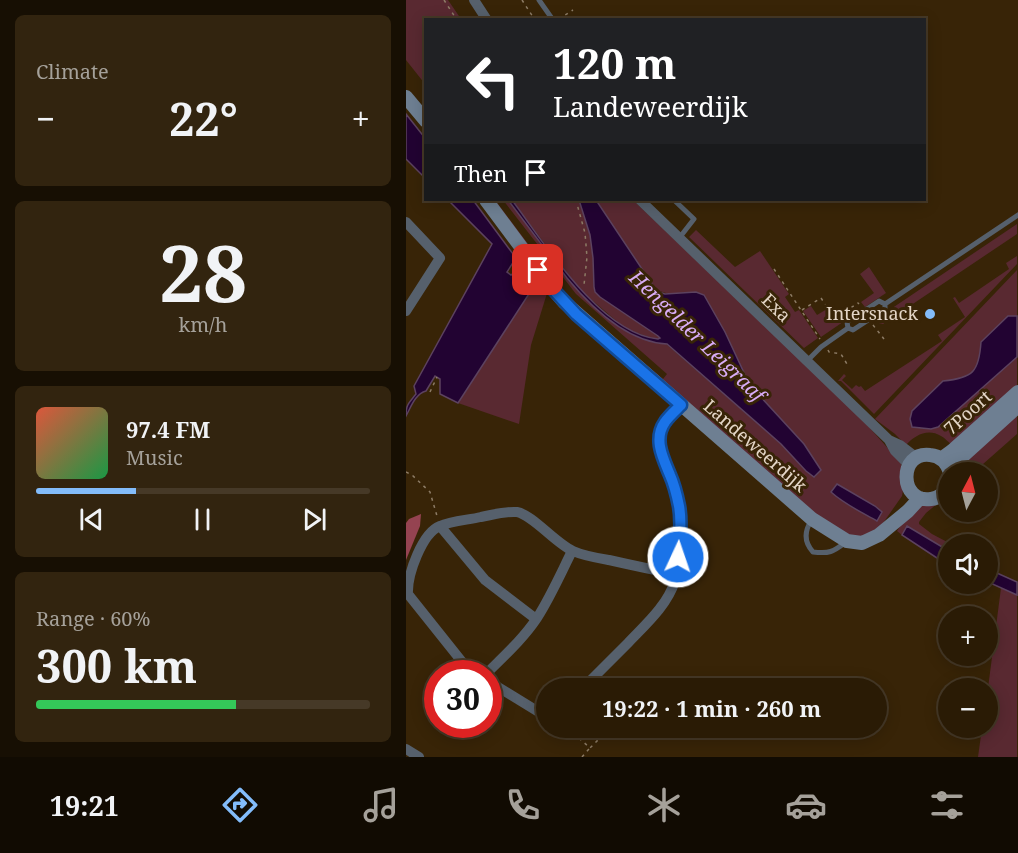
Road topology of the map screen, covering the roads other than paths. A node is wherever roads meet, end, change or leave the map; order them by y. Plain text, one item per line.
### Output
1 (474, 0) edge
2 (539, 0) edge
3 (486, 18) edge
4 (552, 18) edge
5 (406, 97) edge
6 (424, 119) edge
7 (487, 201) edge
8 (641, 201) edge
9 (675, 201) edge
10 (1018, 215) edge
11 (406, 222) edge
12 (680, 237) junction
13 (885, 304) junction
14 (406, 311) edge
15 (848, 328) junction
16 (807, 361) junction
17 (1018, 392) edge
18 (681, 405) junction
19 (1018, 406) edge
20 (941, 459) junction
21 (913, 461) junction
22 (944, 462) edge
23 (956, 462) edge
24 (915, 495) junction
25 (938, 497) edge
26 (812, 519) junction
27 (440, 526) junction
28 (847, 541) junction
29 (572, 551) junction
30 (676, 574) junction
31 (536, 619) junction
32 (460, 660) edge
33 (500, 660) edge
34 (593, 678) edge
35 (502, 690) edge
36 (536, 710) edge
37 (406, 749) edge
38 (419, 757) edge

1 - 3 street
2 - 4 lane
5 - 6 street
7 - 18 street, Landeweerdijk
8 - 12 street, Exa
9 - 12 lane
10 - 13 lane
11 - 14 street
12 - 16 street, Exa
13 - 15 lane
13 - 15 lane
15 - 16 lane
16 - 21 street, Exa
17 - 20 street, 7Poort
18 - 26 street, Landeweerdijk
18 - 30 street
19 - 23 street, 7Poort
20 - 21 street
20 - 22 street
21 - 24 street
24 - 25 street
24 - 28 street
26 - 28 street, Landeweerdijk
26 - 28 lane
27 - 29 street
27 - 31 street
27 - 32 street
29 - 30 street
29 - 31 street
30 - 34 street
31 - 33 street
35 - 36 street
37 - 38 street

